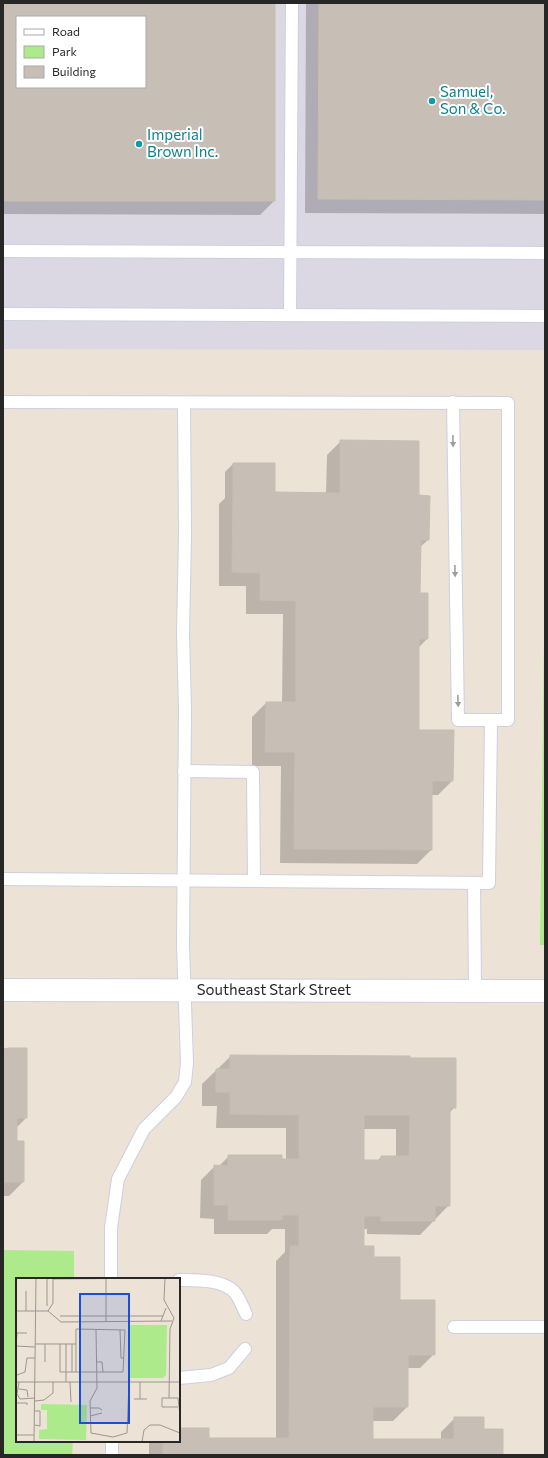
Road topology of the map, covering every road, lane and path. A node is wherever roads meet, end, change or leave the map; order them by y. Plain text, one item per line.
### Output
1 (292, 3) edge
2 (3, 251) edge
3 (290, 252) junction
4 (545, 253) edge
5 (3, 314) edge
6 (290, 315) junction
7 (545, 316) edge
8 (3, 402) edge
9 (453, 402) junction
10 (184, 403) junction
11 (491, 720) junction
12 (184, 771) junction
13 (3, 879) edge
14 (184, 880) junction
15 (254, 881) junction
16 (474, 883) junction
17 (3, 990) edge
18 (186, 990) junction
19 (475, 991) junction
20 (545, 991) edge
21 (111, 1278) edge
22 (180, 1280) edge
23 (246, 1314) dead end
24 (454, 1327) dead end
25 (545, 1327) edge
26 (245, 1349) dead end
27 (180, 1378) edge
28 (112, 1442) edge
29 (112, 1455) edge

1 - 3 lane
2 - 3 lane
3 - 4 lane
3 - 6 lane
5 - 6 lane
6 - 7 lane
8 - 10 lane
9 - 10 lane
9 -> 11 lane
9 - 11 lane
10 - 12 lane
11 - 16 lane
12 - 14 lane
12 - 15 lane
13 - 14 lane
14 - 15 lane
14 - 18 lane
15 - 16 lane
16 - 19 lane
17 - 18 main road, Southeast Stark Street
18 - 19 main road, Southeast Stark Street
18 - 21 lane
19 - 20 main road, Southeast Stark Street
22 - 23 lane
24 - 25 lane
26 - 27 lane
28 - 29 lane

